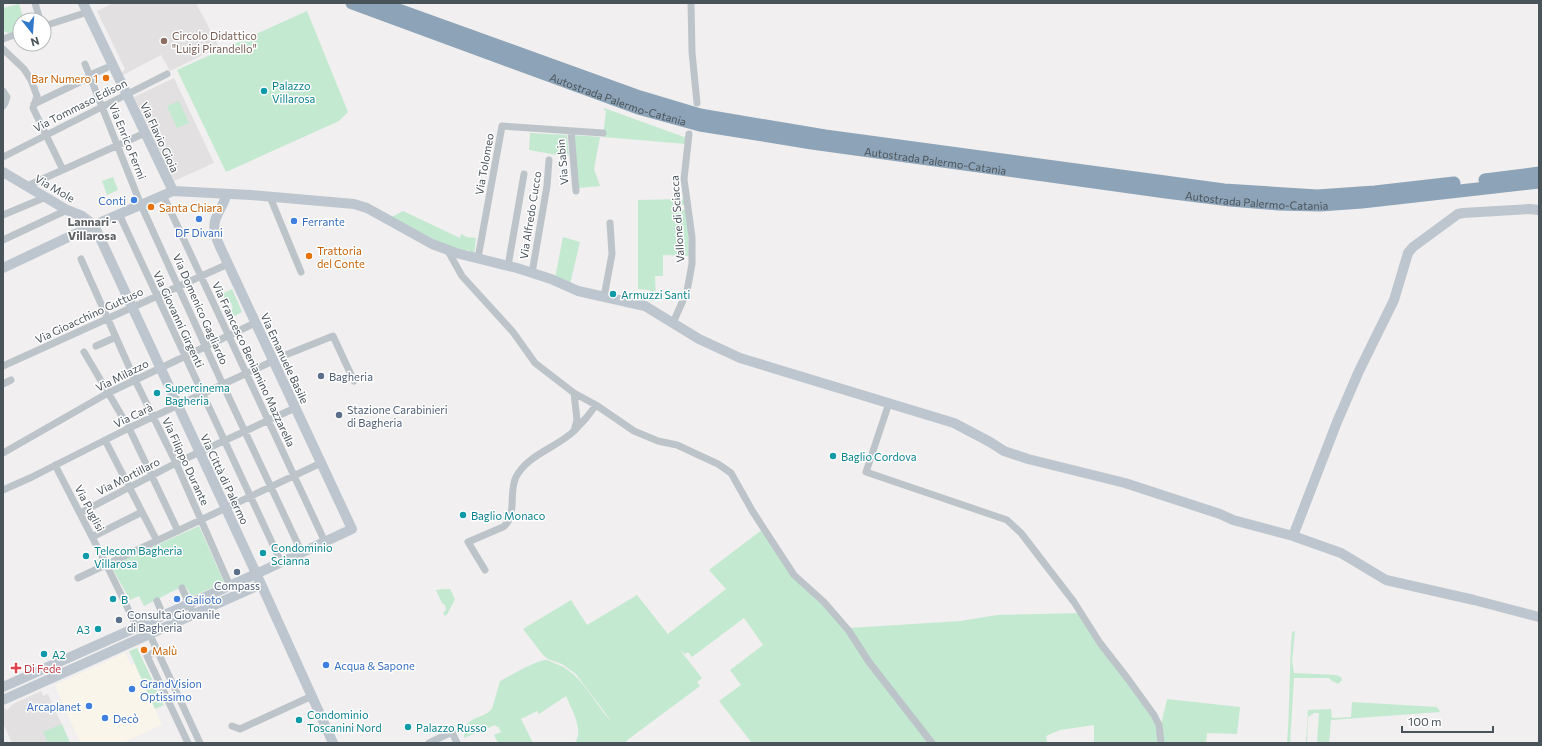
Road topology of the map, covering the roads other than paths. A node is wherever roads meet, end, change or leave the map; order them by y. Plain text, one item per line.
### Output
1 (352, 3) edge
2 (379, 3) edge
3 (691, 3) edge
4 (86, 8) edge
5 (52, 23) edge
6 (3, 49) edge
7 (85, 64) dead end
8 (106, 68) dead end
9 (167, 74) dead end
10 (90, 76) junction
11 (3, 90) edge
12 (126, 94) junction
13 (697, 104) dead end
14 (3, 106) edge
15 (34, 106) junction
16 (102, 106) junction
17 (571, 131) junction
18 (145, 132) junction
19 (603, 133) dead end
20 (690, 134) dead end
21 (46, 135) junction
22 (118, 145) junction
23 (3, 157) edge
24 (549, 160) dead end
25 (63, 170) junction
26 (3, 172) edge
27 (1539, 173) edge
28 (524, 174) dead end
29 (1539, 182) edge
30 (27, 186) junction
31 (173, 191) junction
32 (576, 191) dead end
33 (226, 194) junction
34 (163, 195) junction
35 (46, 197) junction
36 (270, 197) junction
37 (141, 205) junction
38 (67, 210) junction
39 (1539, 210) edge
40 (119, 214) junction
41 (3, 215) edge
42 (610, 223) dead end
43 (94, 225) junction
44 (3, 240) edge
45 (448, 250) junction
46 (478, 258) junction
47 (81, 259) dead end
48 (228, 264) junction
49 (508, 266) junction
50 (3, 268) edge
51 (302, 272) dead end
52 (532, 273) junction
53 (201, 276) junction
54 (178, 286) junction
55 (157, 296) junction
56 (604, 297) junction
57 (132, 307) junction
58 (107, 319) junction
59 (255, 323) junction
60 (673, 323) junction
61 (229, 336) junction
62 (116, 337) junction
63 (96, 346) dead end
64 (206, 346) junction
65 (84, 352) dead end
66 (184, 356) junction
67 (283, 356) dead end
68 (273, 361) junction
69 (3, 366) edge
70 (160, 368) junction
71 (246, 374) junction
72 (10, 380) dead end
73 (135, 380) junction
74 (354, 381) dead end
75 (3, 384) edge
76 (223, 385) junction
77 (108, 393) junction
78 (574, 393) junction
79 (202, 394) junction
80 (889, 403) junction
81 (596, 405) junction
82 (178, 406) junction
83 (295, 408) junction
84 (577, 416) junction
85 (153, 417) junction
86 (587, 417) junction
87 (268, 421) junction
88 (129, 428) junction
89 (574, 431) junction
90 (245, 432) junction
91 (106, 440) junction
92 (224, 442) junction
93 (200, 452) junction
94 (3, 453) edge
95 (176, 463) junction
96 (321, 463) junction
97 (55, 465) junction
98 (151, 476) junction
99 (294, 476) junction
100 (129, 487) junction
101 (271, 487) junction
102 (3, 490) edge
103 (250, 496) junction
104 (226, 508) junction
105 (142, 512) junction
106 (80, 513) junction
107 (201, 520) junction
108 (178, 531) junction
109 (1293, 536) junction
110 (92, 537) junction
111 (157, 541) junction
112 (325, 542) junction
113 (302, 553) junction
114 (281, 562) junction
115 (106, 564) junction
116 (485, 570) dead end
117 (256, 574) junction
118 (78, 578) dead end
119 (261, 584) junction
120 (230, 586) junction
121 (182, 588) dead end
122 (157, 601) dead end
123 (189, 604) junction
124 (194, 614) junction
125 (163, 616) junction
126 (1539, 617) edge
127 (137, 627) junction
128 (150, 635) junction
129 (118, 636) junction
130 (123, 646) junction
131 (157, 651) junction
132 (39, 671) junction
133 (44, 682) junction
134 (3, 687) edge
135 (312, 696) junction
136 (3, 700) edge
137 (232, 726) dead end
138 (199, 741) edge
139 (439, 741) edge
140 (188, 743) edge
141 (333, 743) edge
142 (429, 743) edge
143 (457, 743) edge
144 (932, 743) edge
145 (1161, 743) edge

1 - 29 highway, Autostrada Palermo-Catania
2 - 27 highway, Autostrada Palermo-Catania
3 - 13 street
4 - 5 street
4 - 12 street, Via Flavio Gioia
6 - 15 street
7 - 10 street, Via Enrico Fermi
8 - 10 street
9 - 12 street, Via Tommaso Edison
10 - 15 street
10 - 16 street, Via Enrico Fermi
11 - 14 street
12 - 16 street, Via Tommaso Edison
12 - 18 street, Via Flavio Gioia
15 - 21 street
16 - 21 street, Via Tommaso Edison
16 - 22 street, Via Enrico Fermi
17 - 19 street, Via Tolomeo
17 - 32 street, Via Sabin
17 - 46 street, Via Tolomeo
18 - 22 street
18 - 31 street, Via Flavio Gioia
20 - 60 street, Vallone di Sciacca
21 - 23 street, Via Tommaso Edison
21 - 25 street
22 - 25 street
22 - 37 street, Via Enrico Fermi
24 - 52 street, Via Alfredo Cucco
25 - 30 street
26 - 30 street, Via Mole
28 - 49 street
30 - 35 street, Via Mole
31 - 33 street
31 - 34 street
33 - 36 street
33 - 48 street, Via Emanuele Basile
34 - 37 street
34 - 53 street, Via Francesco Beniamino Mazzarella
35 - 38 street, Via Mole
35 - 41 street
36 - 45 street
36 - 51 street
37 - 40 street
37 - 54 street, Via Domenico Gagliardo
38 - 43 street, Via Mole
38 - 44 street
39 - 109 street
40 - 43 street
40 - 55 street, Via Giovanni Girgenti
42 - 56 street
43 - 50 street
43 - 57 street, Via Città di Palermo
45 - 46 street
45 - 78 street
46 - 49 street
47 - 58 street, Via Filippo Durante
48 - 53 street, Via Gioacchino Guttuso
48 - 59 street, Via Emanuele Basile
49 - 52 street
52 - 56 street
53 - 54 street, Via Gioacchino Guttuso
53 - 61 street, Via Francesco Beniamino Mazzarella
54 - 55 street, Via Gioacchino Guttuso
54 - 64 street, Via Domenico Gagliardo
55 - 57 street, Via Gioacchino Guttuso
55 - 66 street, Via Giovanni Girgenti
56 - 60 street
57 - 58 street, Via Gioacchino Guttuso
57 - 70 street, Via Città di Palermo
58 - 62 street, Via Filippo Durante
58 - 69 street, Via Gioacchino Guttuso
59 - 61 street, Via Milazzo
59 - 68 street, Via Emanuele Basile
60 - 80 street
61 - 64 street, Via Milazzo
61 - 71 street, Via Francesco Beniamino Mazzarella
62 - 63 street
62 - 73 street, Via Filippo Durante
64 - 66 street, Via Milazzo
64 - 76 street, Via Domenico Gagliardo
65 - 77 street
66 - 70 street, Via Milazzo
66 - 79 street, Via Giovanni Girgenti
67 - 74 street
68 - 71 street, Via Carà
68 - 83 street, Via Emanuele Basile
70 - 73 street, Via Milazzo
70 - 82 street, Via Città di Palermo
71 - 76 street, Via Carà
71 - 87 street, Via Francesco Beniamino Mazzarella
72 - 75 street
73 - 77 street, Via Milazzo
73 - 85 street, Via Filippo Durante
76 - 79 street, Via Carà
76 - 90 street, Via Domenico Gagliardo
77 - 88 street
77 - 94 street, Via Milazzo
78 - 81 street
78 - 84 street
79 - 82 street, Via Carà
79 - 92 street, Via Giovanni Girgenti
80 - 109 street
80 - 145 street
81 - 86 street
81 - 144 street
82 - 85 street, Via Carà
82 - 93 street, Via Città di Palermo
83 - 87 street, Via Mortillaro
83 - 96 street, Via Emanuele Basile
84 - 86 street
84 - 89 street
85 - 88 street, Via Carà
85 - 95 street, Via Filippo Durante
86 - 89 street
87 - 90 street, Via Mortillaro
87 - 99 street, Via Francesco Beniamino Mazzarella
88 - 91 street, Via Carà
88 - 98 street
89 - 116 street
90 - 92 street, Via Mortillaro
90 - 101 street, Via Domenico Gagliardo
91 - 97 street, Via Carà
91 - 100 street
92 - 93 street, Via Mortillaro
92 - 103 street, Via Giovanni Girgenti
93 - 95 street, Via Mortillaro
93 - 104 street, Via Città di Palermo
95 - 98 street, Via Mortillaro
95 - 107 street, Via Filippo Durante
96 - 99 street
96 - 112 street, Via Emanuele Basile
97 - 102 street, Via Carà
97 - 106 street, Via Puglisi
98 - 100 street, Via Mortillaro
98 - 108 street
99 - 101 street
99 - 112 street, Via Francesco Beniamino Mazzarella
100 - 105 street
100 - 106 street, Via Mortillaro
101 - 103 street
101 - 113 street, Via Domenico Gagliardo
103 - 104 street
103 - 114 street, Via Giovanni Girgenti
104 - 107 street
104 - 117 street, Via Città di Palermo
105 - 110 street
105 - 111 street
106 - 110 street, Via Puglisi
107 - 108 street
107 - 120 street, Via Filippo Durante
108 - 111 street
109 - 126 street
110 - 115 street, Via Puglisi
111 - 115 street
112 - 113 street
113 - 114 street
114 - 117 street
115 - 118 street
115 - 127 street, Via Puglisi
117 - 119 street, Via Città di Palermo
117 - 120 street
119 - 124 street
119 - 135 street, Via Città di Palermo
120 - 123 street
121 - 123 street
122 - 125 street
123 - 124 street
123 - 125 street
124 - 128 street
125 - 127 street
127 - 129 street
128 - 130 street
128 - 131 street
129 - 130 street
129 - 132 street
130 - 133 street
131 - 138 street
131 - 140 street
132 - 133 street
132 - 134 street
133 - 136 street
135 - 137 street
135 - 141 street, Via Città di Palermo
138 - 140 street
139 - 142 street
139 - 143 street

